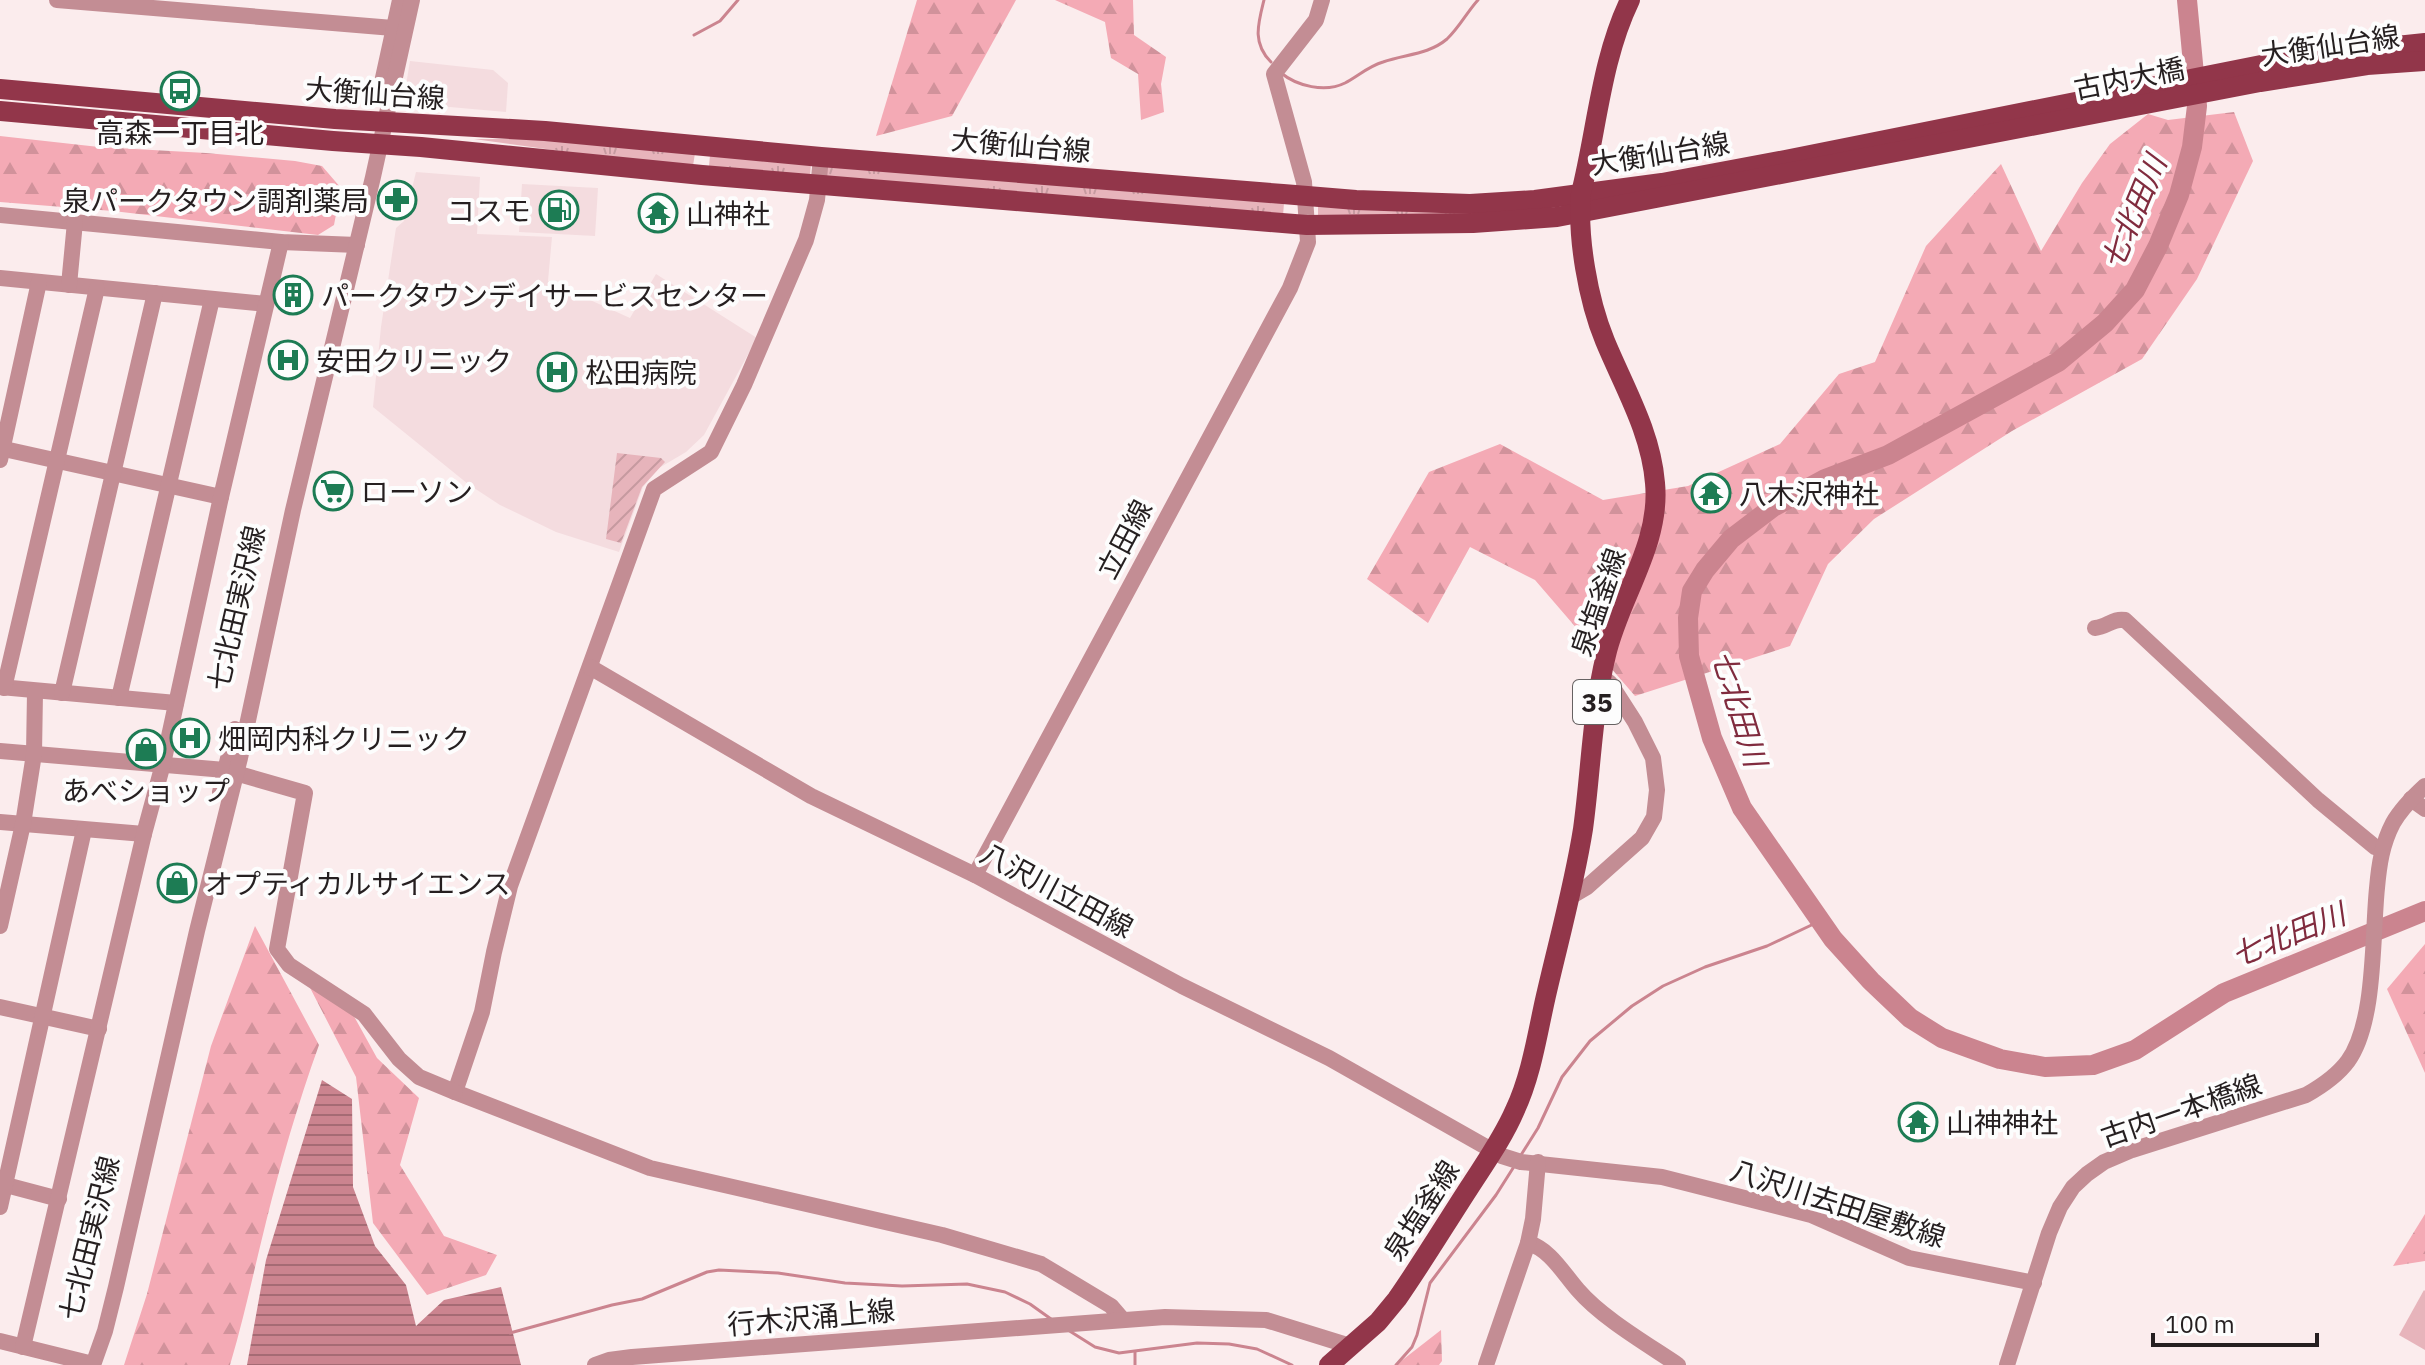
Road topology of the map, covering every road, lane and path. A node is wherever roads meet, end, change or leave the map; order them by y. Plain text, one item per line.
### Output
1 (57, 0) edge
2 (400, 0) edge
3 (412, 0) edge
4 (1322, 0) edge
5 (1630, 0) edge
6 (247, 8) edge
7 (393, 28) junction
8 (2425, 43) edge
9 (2425, 61) edge
10 (2250, 75) junction
11 (0, 89) edge
12 (0, 111) edge
13 (2029, 118) joint
14 (378, 122) junction
15 (374, 144) junction
16 (705, 146) junction
17 (821, 157) junction
18 (702, 175) junction
19 (819, 185) junction
20 (1306, 196) junction
21 (1580, 203) junction
22 (0, 215) edge
23 (75, 222) junction
24 (1307, 225) junction
25 (281, 242) junction
26 (351, 245) junction
27 (0, 278) edge
28 (39, 282) junction
29 (69, 285) junction
30 (97, 288) junction
31 (155, 293) junction
32 (212, 299) junction
33 (266, 304) junction
34 (1, 452) edge
35 (58, 460) junction
36 (112, 473) junction
37 (167, 485) junction
38 (221, 497) junction
39 (2095, 628) dead end
40 (590, 667) junction
41 (1601, 676) junction
42 (2, 688) edge
43 (35, 692) junction
44 (62, 693) junction
45 (119, 698) junction
46 (176, 703) junction
47 (0, 751) edge
48 (34, 754) junction
49 (163, 764) junction
50 (231, 771) junction
51 (2425, 786) edge
52 (2418, 804) edge
53 (0, 822) edge
54 (23, 824) junction
55 (84, 830) junction
56 (144, 834) junction
57 (2382, 849) junction
58 (975, 875) junction
59 (1570, 897) junction
60 (0, 926) edge
61 (0, 1007) edge
62 (43, 1016) junction
63 (99, 1029) junction
64 (455, 1092) junction
65 (1497, 1154) junction
66 (1534, 1162) junction
67 (6, 1185) junction
68 (59, 1199) junction
69 (0, 1207) edge
70 (1528, 1243) junction
71 (2034, 1283) junction
72 (1123, 1320) junction
73 (0, 1341) edge
74 (1350, 1346) junction
75 (23, 1347) junction
76 (88, 1364) edge
77 (1330, 1364) edge
78 (595, 1365) edge
79 (1486, 1365) edge
80 (1678, 1365) edge
81 (2007, 1365) edge

1 - 6 street
2 - 7 street
3 - 14 street
4 - 20 street, 立田線
5 - 21 main road, 泉塩釜線 / 35
6 - 7 street
7 - 14 street
8 - 10 main road, 大衡仙台線
9 - 10 main road, 大衡仙台線
10 - 13 main road, 古内大橋
11 - 14 main road, 大衡仙台線
12 - 15 main road, 大衡仙台線
13 - 21 main road, 大衡仙台線
14 - 15 street
14 - 16 main road, 大衡仙台線
15 - 18 main road, 大衡仙台線
15 - 26 street
16 - 17 main road, 大衡仙台線
16 - 18 street
17 - 19 street
17 - 20 main road, 大衡仙台線
18 - 19 main road, 大衡仙台線
19 - 24 main road, 大衡仙台線
19 - 40 street
20 - 21 main road, 大衡仙台線
20 - 24 street, 立田線
21 - 24 main road, 大衡仙台線
21 - 41 main road, 泉塩釜線 / 35
22 - 23 street
23 - 25 street
23 - 29 street
24 - 58 street, 立田線
25 - 26 street
25 - 33 street
26 - 50 street
27 - 28 street
28 - 29 street
28 - 34 street
29 - 30 street
30 - 31 street
30 - 35 street
31 - 32 street
31 - 36 street
32 - 33 street
32 - 37 street
33 - 38 street
34 - 35 street
35 - 36 street
35 - 42 street
36 - 37 street
36 - 44 street
37 - 38 street
37 - 45 street
38 - 46 street
39 - 57 street
40 - 58 street, 八沢川立田線
40 - 64 street
41 - 59 main road, 泉塩釜線 / 35
41 - 59 street
42 - 43 street
43 - 44 street
43 - 48 street
44 - 45 street
45 - 46 street
46 - 49 street
47 - 48 street
48 - 49 street
48 - 54 street
49 - 50 street
49 - 56 street
50 - 64 street
50 - 76 street
51 - 52 street
52 - 57 street
53 - 54 street
54 - 55 street
54 - 60 street
55 - 56 street
55 - 62 street
56 - 63 street
57 - 71 street, 古内一本橋線
58 - 65 street, 八沢川立田線
59 - 65 main road, 泉塩釜線 / 35
61 - 62 street
62 - 63 street
62 - 67 street
63 - 68 street
64 - 72 street
65 - 66 street, 八沢川立田線
65 - 74 main road, 泉塩釜線 / 35
66 - 70 street
66 - 71 street, 八沢川去田屋敷線
67 - 68 street
67 - 69 street
68 - 75 street
70 - 79 street
70 - 80 street
71 - 81 street, 古内一本橋線
72 - 74 street, 行木沢涌上線
72 - 78 street, 行木沢涌上線
73 - 75 street
74 - 77 main road, 泉塩釜線 / 35
75 - 76 street

